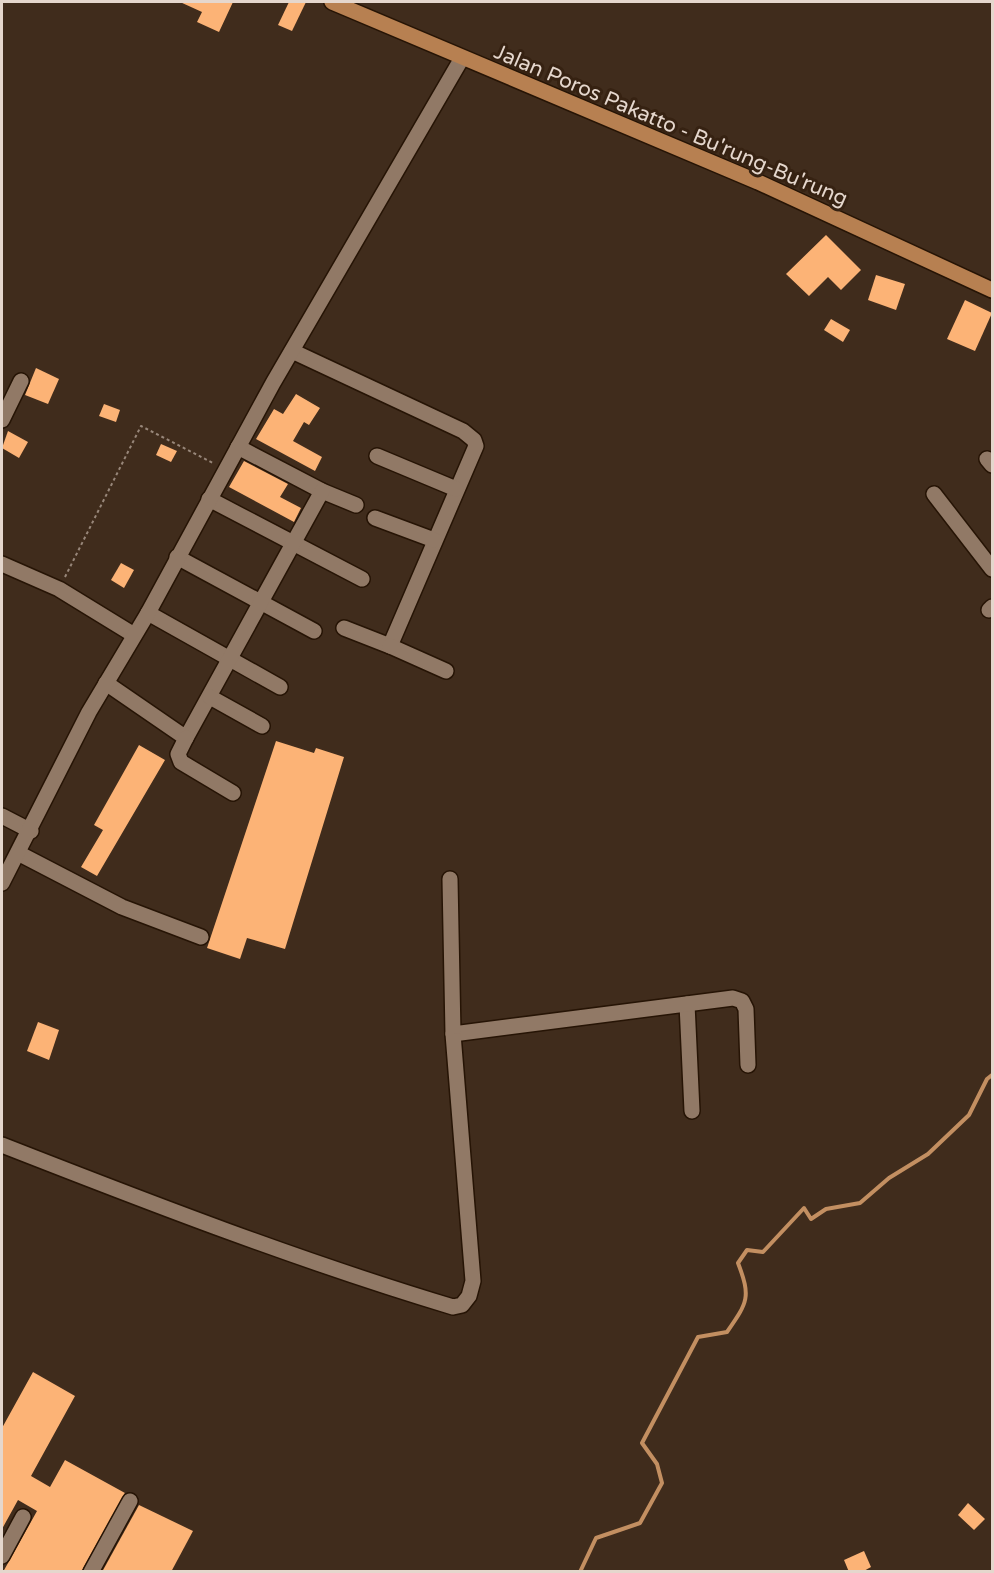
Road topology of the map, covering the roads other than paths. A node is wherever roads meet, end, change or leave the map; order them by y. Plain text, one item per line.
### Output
1 (332, 2) edge
2 (462, 58) junction
3 (993, 290) edge
4 (292, 351) junction
5 (21, 381) dead end
6 (2, 420) edge
7 (238, 447) junction
8 (376, 456) dead end
9 (456, 489) junction
10 (322, 491) junction
11 (934, 494) dead end
12 (209, 498) junction
13 (356, 505) dead end
14 (375, 518) dead end
15 (434, 540) junction
16 (293, 544) junction
17 (177, 557) junction
18 (2, 564) edge
19 (993, 569) edge
20 (362, 579) dead end
21 (261, 601) junction
22 (148, 613) junction
23 (344, 627) dead end
24 (314, 632) dead end
25 (134, 635) junction
26 (390, 646) junction
27 (231, 660) junction
28 (446, 671) dead end
29 (106, 683) junction
30 (280, 687) dead end
31 (210, 697) junction
32 (262, 726) dead end
33 (186, 738) junction
34 (233, 793) dead end
35 (2, 816) edge
36 (31, 831) junction
37 (18, 853) junction
38 (450, 879) dead end
39 (2, 883) edge
40 (201, 937) dead end
41 (687, 1004) junction
42 (453, 1034) junction
43 (748, 1065) dead end
44 (692, 1111) dead end
45 (2, 1145) edge
46 (130, 1501) dead end
47 (22, 1516) dead end
48 (2, 1556) edge
49 (91, 1572) edge

1 - 2 main road, Jalan Poros Pakatto - Bu'rung-Bu'rung
2 - 3 main road, Jalan Poros Pakatto - Bu'rung-Bu'rung
2 - 4 street
4 - 7 street
4 - 9 street
5 - 6 street
7 - 10 street
7 - 12 street
8 - 9 street
9 - 15 street
10 - 13 street
10 - 16 street
11 - 19 street
12 - 16 street
12 - 17 street
14 - 15 street
15 - 26 street
16 - 20 street
16 - 21 street
17 - 21 street
17 - 22 street
18 - 25 street
21 - 24 street
21 - 27 street
22 - 25 street
22 - 27 street
23 - 26 street
25 - 29 street
26 - 28 street
27 - 30 street
27 - 31 street
29 - 33 street
29 - 36 street
31 - 32 street
31 - 33 street
33 - 34 street
35 - 36 street
36 - 37 street
37 - 39 street
37 - 40 street
38 - 42 street
41 - 42 street
41 - 43 street
41 - 44 street
42 - 45 street
46 - 49 street
47 - 48 street

